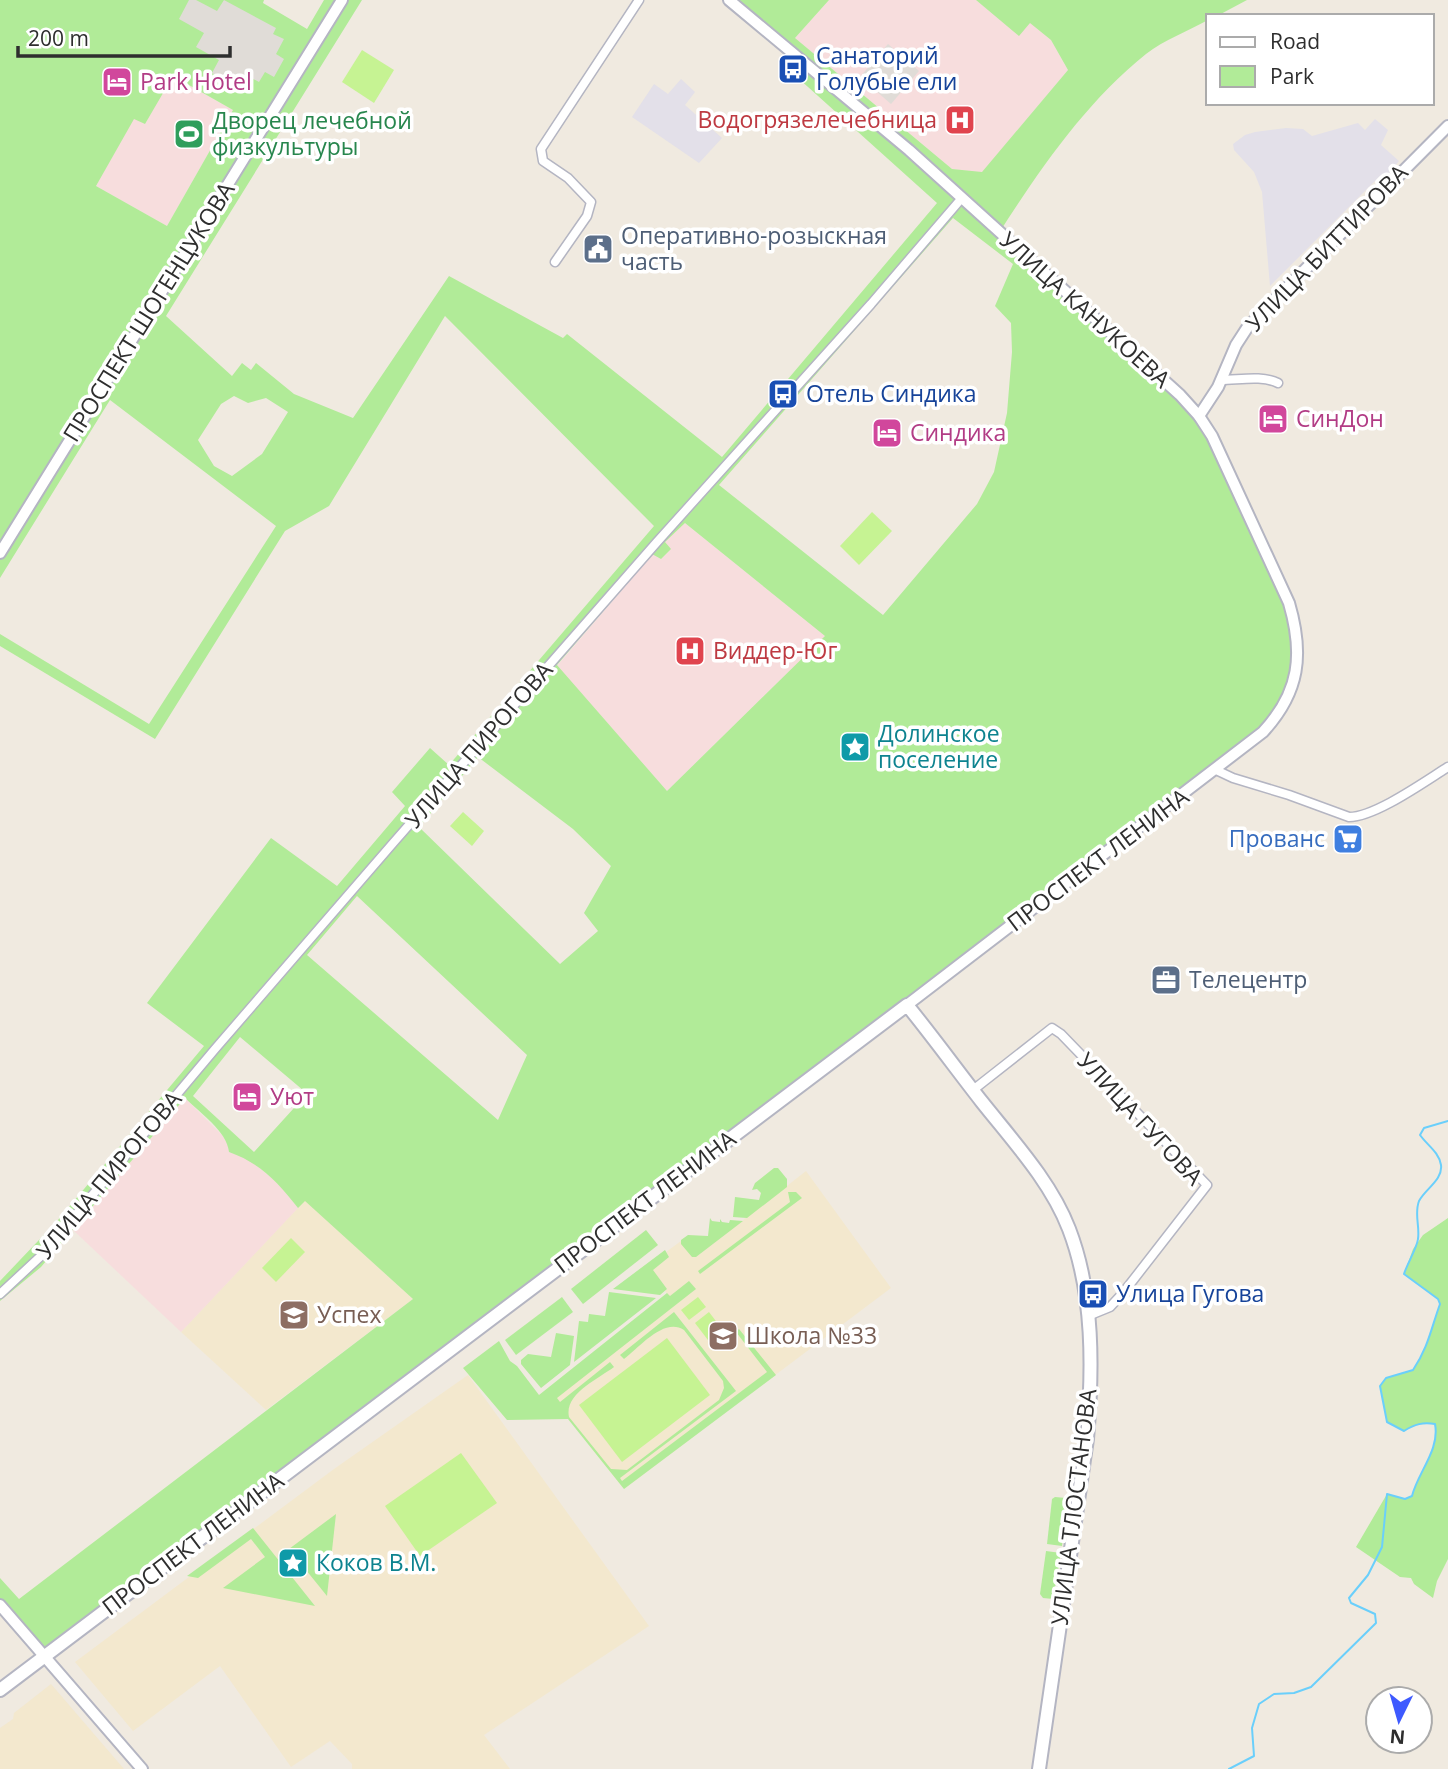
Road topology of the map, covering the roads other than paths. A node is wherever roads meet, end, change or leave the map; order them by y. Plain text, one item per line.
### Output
1 (342, 0) edge
2 (639, 0) edge
3 (729, 0) edge
4 (1448, 126) edge
5 (961, 198) junction
6 (555, 262) dead end
7 (1222, 380) junction
8 (1278, 383) dead end
9 (1199, 416) junction
10 (0, 553) edge
11 (1283, 707) joint
12 (1448, 767) edge
13 (1216, 770) junction
14 (907, 1005) junction
15 (973, 1090) junction
16 (0, 1294) edge
17 (1088, 1316) junction
18 (0, 1605) edge
19 (44, 1656) junction
20 (0, 1689) edge
21 (142, 1769) edge
22 (1038, 1769) edge

1 - 10 street, ПРОСПЕКТ ШОГЕНЦУКОВА
2 - 6 street
3 - 5 street, УЛИЦА КАНУКОЕВА
4 - 7 street, УЛИЦА БИТТИРОВА
5 - 9 street, УЛИЦА КАНУКОЕВА
5 - 16 street, УЛИЦА ПИРОГОВА
7 - 8 street
7 - 9 street, УЛИЦА БИТТИРОВА
9 - 11 street, УЛИЦА КАНУКОЕВА
11 - 13 street, ПРОСПЕКТ ЛЕНИНА
12 - 13 street
13 - 14 street, ПРОСПЕКТ ЛЕНИНА
14 - 15 main road, УЛИЦА ТЛОСТАНОВА
14 - 19 main road, ПРОСПЕКТ ЛЕНИНА
15 - 17 main road, УЛИЦА ТЛОСТАНОВА
15 - 17 street, УЛИЦА ГУГОВА
17 - 22 main road, УЛИЦА ТЛОСТАНОВА
18 - 19 street
19 - 20 main road, ПРОСПЕКТ ЛЕНИНА
19 - 21 street

